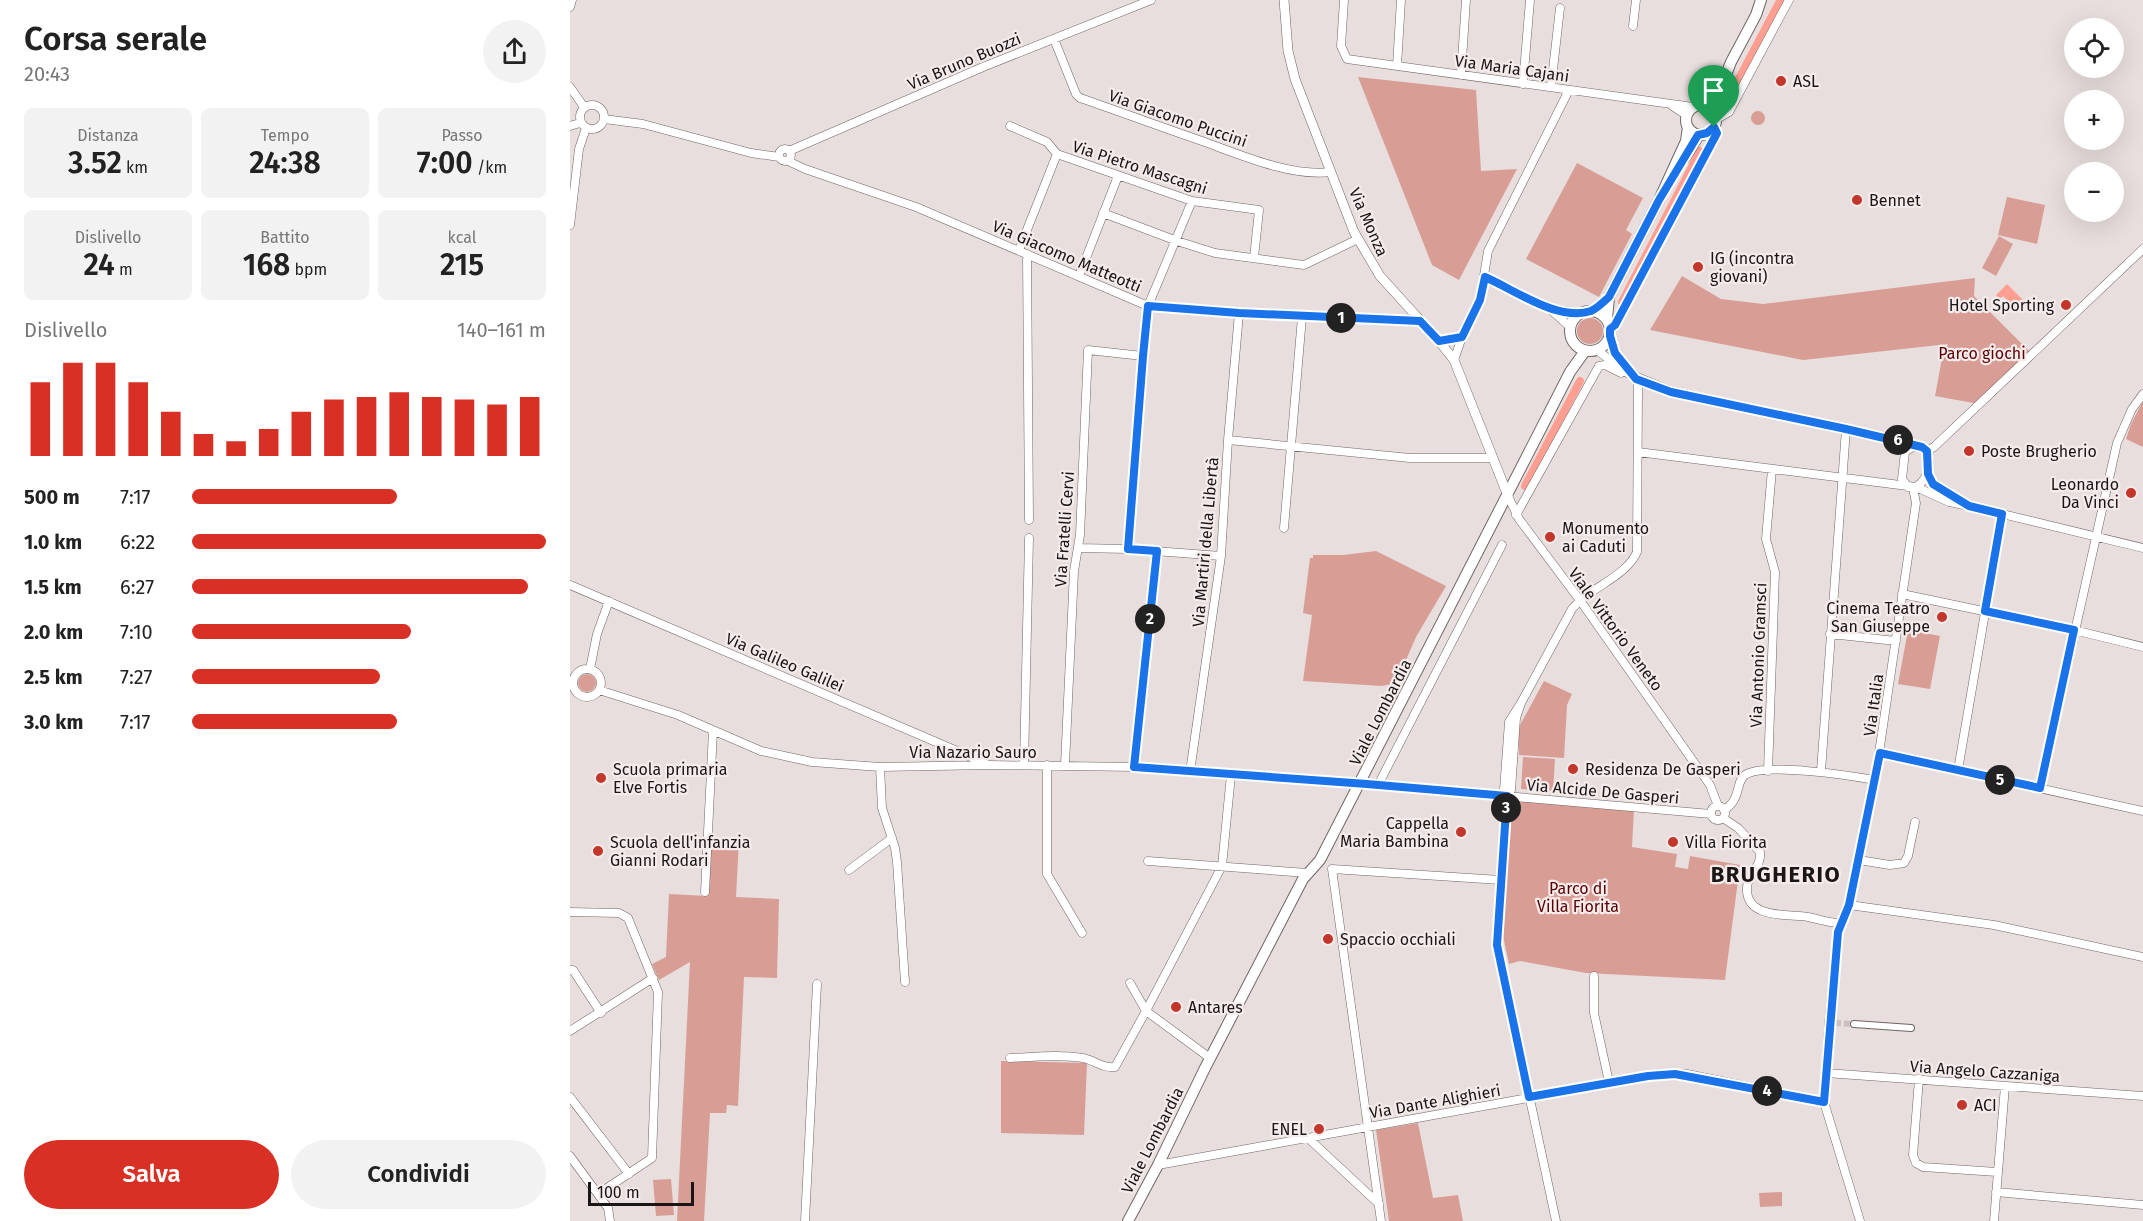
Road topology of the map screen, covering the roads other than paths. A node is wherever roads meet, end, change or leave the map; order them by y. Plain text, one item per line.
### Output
1 (572, 0) edge
2 (1151, 0) edge
3 (1284, 0) edge
4 (1344, 0) edge
5 (1401, 0) edge
6 (1466, 0) edge
7 (1530, 0) edge
8 (1636, 0) edge
9 (1761, 0) edge
10 (1769, 0) edge
11 (1789, 0) edge
12 (570, 7) edge
13 (1560, 8) dead end
14 (1756, 15) junction
15 (1633, 26) dead end
16 (1054, 39) junction
17 (1397, 66) junction
18 (1461, 75) junction
19 (1523, 84) junction
20 (570, 87) edge
21 (1551, 87) junction
22 (1569, 90) junction
23 (584, 107) junction
24 (1704, 114) junction
25 (604, 119) junction
26 (570, 126) edge
27 (583, 126) junction
28 (1010, 126) dead end
29 (1688, 128) junction
30 (1698, 135) junction
31 (789, 150) junction
32 (1057, 154) junction
33 (779, 157) junction
34 (788, 161) junction
35 (1331, 172) junction
36 (1118, 176) junction
37 (1659, 200) junction
38 (1192, 201) junction
39 (1103, 213) junction
40 (570, 225) edge
41 (1358, 239) junction
42 (1177, 241) junction
43 (2142, 251) edge
44 (1023, 252) junction
45 (1254, 258) junction
46 (1079, 276) junction
47 (1485, 277) junction
48 (1609, 297) junction
49 (1148, 306) junction
50 (1550, 309) junction
51 (1585, 312) junction
52 (1239, 313) junction
53 (1302, 317) junction
54 (1420, 321) junction
55 (1570, 327) junction
56 (1609, 328) junction
57 (1462, 337) junction
58 (1439, 341) junction
59 (1573, 342) junction
60 (1597, 350) junction
61 (1585, 351) junction
62 (1143, 356) junction
63 (1454, 360) junction
64 (1570, 372) junction
65 (1636, 379) junction
66 (2143, 394) edge
67 (1846, 429) junction
68 (1228, 440) junction
69 (1916, 445) junction
70 (1293, 446) junction
71 (1927, 451) junction
72 (1638, 452) junction
73 (1492, 458) junction
74 (1772, 469) junction
75 (1928, 474) junction
76 (1843, 478) junction
77 (1912, 487) junction
78 (1508, 496) junction
79 (1969, 506) junction
80 (2002, 514) junction
81 (1516, 515) junction
82 (1029, 520) dead end
83 (1284, 528) dead end
84 (2095, 537) junction
85 (1029, 538) dead end
86 (1502, 545) dead end
87 (1078, 548) junction
88 (1128, 549) junction
89 (2143, 549) edge
90 (1157, 551) junction
91 (1221, 556) junction
92 (570, 585) edge
93 (1902, 594) junction
94 (1579, 599) junction
95 (609, 601) junction
96 (1985, 611) junction
97 (2074, 630) junction
98 (1830, 634) junction
99 (1896, 641) junction
100 (2143, 647) edge
101 (590, 669) junction
102 (571, 684) edge
103 (599, 690) junction
104 (713, 731) junction
105 (1880, 753) junction
106 (989, 765) junction
107 (1024, 765) junction
108 (1047, 765) junction
109 (1065, 765) junction
110 (880, 766) junction
111 (1134, 767) junction
112 (1958, 770) junction
113 (1768, 771) junction
114 (1821, 771) junction
115 (1190, 772) junction
116 (1231, 774) junction
117 (1875, 780) junction
118 (1360, 783) junction
119 (1378, 785) junction
120 (2040, 788) junction
121 (1507, 796) junction
122 (1722, 811) junction
123 (2143, 811) edge
124 (1711, 814) junction
125 (1915, 822) dead end
126 (892, 838) junction
127 (1858, 860) junction
128 (1148, 861) dead end
129 (1222, 866) junction
130 (849, 870) dead end
131 (1307, 873) junction
132 (1500, 880) junction
133 (705, 892) dead end
134 (1849, 905) junction
135 (570, 912) edge
136 (1840, 923) junction
137 (1082, 933) dead end
138 (2143, 957) edge
139 (570, 970) edge
140 (1594, 976) dead end
141 (652, 978) junction
142 (905, 982) dead end
143 (1130, 983) dead end
144 (817, 984) dead end
145 (1146, 1011) junction
146 (601, 1013) junction
147 (1854, 1024) tunnel mouth
148 (1911, 1028) dead end
149 (570, 1031) edge
150 (1010, 1058) dead end
151 (1210, 1058) junction
152 (1826, 1073) junction
153 (1919, 1079) junction
154 (1609, 1082) junction
155 (2005, 1086) junction
156 (2143, 1096) edge
157 (570, 1097) edge
158 (1529, 1097) junction
159 (1824, 1102) junction
160 (1368, 1127) junction
161 (1308, 1138) junction
162 (570, 1156) edge
163 (1158, 1165) junction
164 (1997, 1172) junction
165 (629, 1174) junction
166 (1996, 1192) junction
167 (598, 1194) junction
168 (1378, 1204) junction
169 (2143, 1205) edge
170 (610, 1221) edge
171 (805, 1221) edge
172 (1128, 1221) edge
173 (1381, 1221) edge
174 (1556, 1221) edge
175 (1860, 1221) edge
176 (1994, 1221) edge

1 - 12 street
2 - 16 street, Via Bruno Buozzi
3 - 35 street, Via Monza
4 - 17 street, Via Maria Cajani
5 - 17 street
6 - 18 street
7 - 19 street
8 - 15 street
9 - 14 main road
10 - 14 main road
11 - 24 street
13 - 21 street
14 - 24 main road
16 - 31 street, Via Bruno Buozzi
16 - 35 street, Via Giacomo Puccini
17 - 18 street, Via Maria Cajani
18 - 19 street, Via Maria Cajani
19 - 21 street, Via Maria Cajani
20 - 23 street
21 - 22 street, Via Maria Cajani
22 - 24 street, Via Maria Cajani
22 - 47 street
23 - 25 street
23 - 27 street
24 - 29 main road
24 - 30 main road
24 - 56 street
25 - 27 street
25 - 33 street, Via Giacomo Matteotti
26 - 27 street
27 - 40 street
28 - 32 street, Via Pietro Mascagni
29 - 30 main road
29 - 37 main road
30 - 37 main road
31 - 33 street
31 - 34 street
32 - 36 street, Via Pietro Mascagni
32 - 44 street
33 - 34 street, Via Giacomo Matteotti
34 - 44 street, Via Giacomo Matteotti
35 - 41 street, Via Monza
36 - 38 street, Via Pietro Mascagni
36 - 39 street
37 - 48 main road
38 - 42 street
38 - 45 street, Via Pietro Mascagni
39 - 42 street
39 - 46 street
41 - 45 street
41 - 54 street, Via Monza
42 - 45 street
42 - 49 street
43 - 71 street
44 - 46 street, Via Giacomo Matteotti
44 - 82 street
46 - 49 street, Via Giacomo Matteotti
47 - 50 street
47 - 57 street
48 - 51 main road
48 - 56 main road
49 - 52 street, Via Giacomo Matteotti
49 - 62 street
50 - 51 street
50 - 55 street
51 - 55 main road
51 - 56 main road
52 - 53 street, Via Giacomo Matteotti
52 - 68 street, Via Martiri della Libertà
53 - 54 street, Via Giacomo Matteotti
53 - 70 street
54 - 58 street, Via Monza
55 - 59 main road
56 - 60 main road
56 - 65 street
57 - 58 street
57 - 63 street
58 - 63 street, Via Monza
59 - 61 main road
59 - 64 main road, Viale Lombardia
60 - 61 main road
60 - 65 street
61 - 64 main road, Viale Lombardia
62 - 87 street, Via Fratelli Cervi
62 - 88 street
63 - 73 street, Via Monza
64 - 78 main road, Viale Lombardia
65 - 67 street
65 - 72 street
65 - 81 street
66 - 84 street
67 - 69 street
67 - 76 street
68 - 70 street
68 - 91 street, Via Martiri della Libertà
69 - 71 street
69 - 77 street
70 - 73 street
70 - 83 street
71 - 75 street
72 - 74 street
72 - 94 street
73 - 78 street, Via Monza
74 - 76 street
74 - 113 street, Via Antonio Gramsci
75 - 77 street
75 - 79 street
76 - 77 street
76 - 98 street
77 - 79 street
77 - 93 street, Via Italia
78 - 81 street, Viale Vittorio Veneto
78 - 118 main road, Viale Lombardia
79 - 80 street
80 - 84 street
80 - 96 street
81 - 94 street, Viale Vittorio Veneto
84 - 89 street
84 - 97 street
85 - 107 street
86 - 119 street, Viale Lombardia
87 - 88 street
87 - 109 street, Via Fratelli Cervi
88 - 90 street
90 - 91 street
90 - 111 street
91 - 115 street, Via Martiri della Libertà
92 - 95 street, Via Galileo Galilei
93 - 96 street
93 - 99 street, Via Italia
94 - 121 street
94 - 122 street, Viale Vittorio Veneto
95 - 101 street
95 - 106 street, Via Galileo Galilei
96 - 97 street
96 - 112 street
97 - 100 street
97 - 120 street
98 - 99 street
98 - 114 street
99 - 105 street, Via Italia
101 - 102 street
101 - 103 street
102 - 103 street
103 - 104 street, Via Nazario Sauro
104 - 110 street, Via Nazario Sauro
104 - 133 street
105 - 112 street
105 - 117 street, Via Italia
106 - 107 street, Via Nazario Sauro
106 - 110 street, Via Nazario Sauro
107 - 108 street, Via Nazario Sauro
108 - 109 street, Via Nazario Sauro
108 - 137 street
109 - 111 street, Via Nazario Sauro
110 - 126 street
111 - 115 street, Via Nazario Sauro
112 - 120 street
113 - 114 street
113 - 122 street
114 - 117 street
115 - 116 street, Via Nazario Sauro
116 - 118 street, Via Nazario Sauro
116 - 129 street
117 - 127 street, Via Italia
118 - 119 street, Via Alcide De Gasperi
118 - 131 main road, Viale Lombardia
119 - 121 street, Via Alcide De Gasperi
120 - 123 street
121 - 124 street, Via Alcide De Gasperi
121 - 132 street
122 - 124 street
122 - 124 street, Via Alcide De Gasperi
122 - 136 street, Via Alcide De Gasperi
125 - 127 street
126 - 130 street
126 - 142 street
127 - 134 street, Via Italia
128 - 129 street
129 - 131 street
129 - 145 street
131 - 151 main road, Viale Lombardia
132 - 158 street
132 - 160 street
134 - 136 street, Via Italia
134 - 138 street
135 - 141 street
136 - 152 street, Via Italia
139 - 146 street
140 - 154 street
141 - 146 street
141 - 165 street
143 - 145 street
144 - 171 street
145 - 150 street
145 - 151 street
146 - 149 street
147 - 148 street
151 - 163 main road, Viale Lombardia
152 - 153 street, Via Angelo Cazzaniga
152 - 159 street, Via Italia
153 - 155 street, Via Angelo Cazzaniga
153 - 164 street
154 - 158 street, Via Dante Alighieri
154 - 159 street, Via Dante Alighieri
155 - 156 street, Via Angelo Cazzaniga
155 - 164 street
157 - 165 street
158 - 160 street, Via Dante Alighieri
158 - 174 street
159 - 175 street
160 - 161 street, Via Dante Alighieri
160 - 168 street
161 - 163 street, Via Dante Alighieri
161 - 168 street
162 - 167 street
163 - 172 main road, Viale Lombardia
164 - 166 street
165 - 167 street
166 - 169 street
166 - 176 street
167 - 170 street
168 - 173 street

